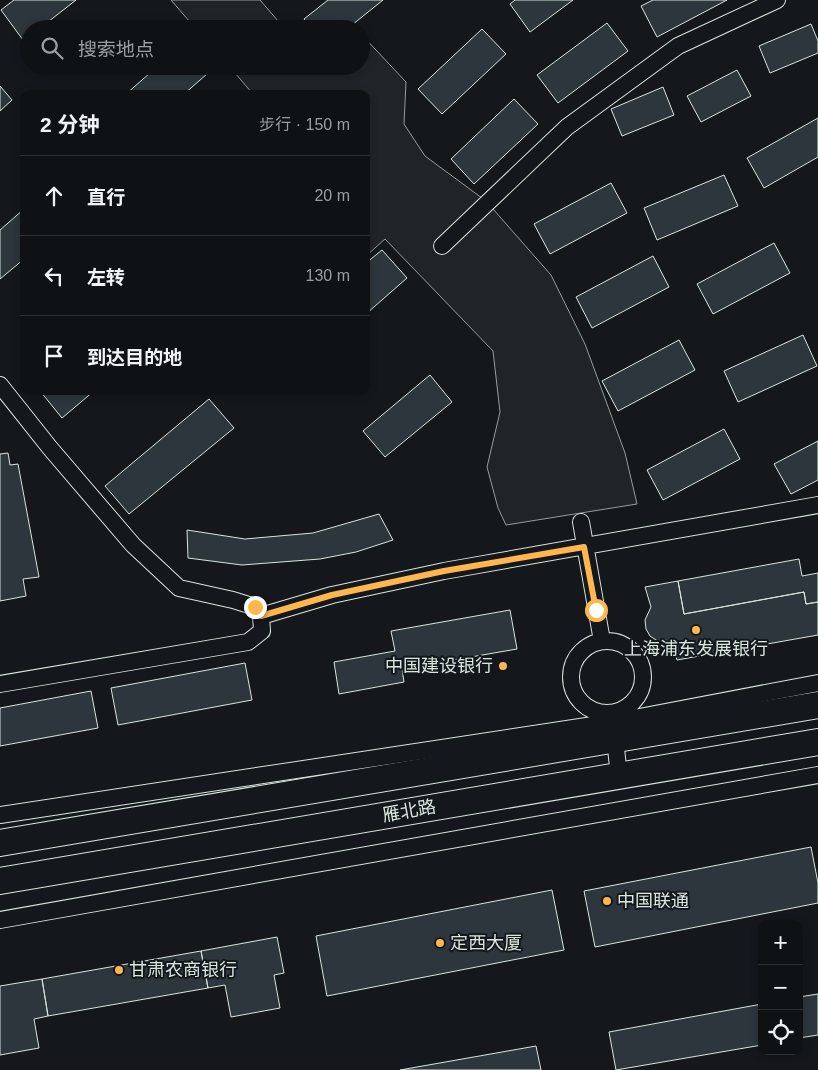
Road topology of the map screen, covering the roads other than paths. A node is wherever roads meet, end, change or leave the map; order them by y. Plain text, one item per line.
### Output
1 (777, 0) edge
2 (442, 246) dead end
3 (0, 385) edge
4 (818, 505) edge
5 (581, 522) dead end
6 (584, 547) junction
7 (261, 616) junction
8 (602, 641) junction
9 (818, 683) edge
10 (0, 684) edge
11 (818, 705) edge
12 (614, 725) junction
13 (818, 742) edge
14 (818, 775) edge
15 (619, 776) junction
16 (0, 815) edge
17 (0, 843) edge
18 (0, 881) edge
19 (0, 920) edge

1 - 2 street
3 - 7 street
4 - 6 street
5 - 6 street
6 - 7 street
6 - 8 street
7 - 10 street
8 - 12 street
8 - 12 street
9 - 12 street
11 - 12 main road, 雁北路
12 - 15 street
12 - 16 street
12 - 17 main road, 雁北路
13 - 15 main road, 雁北路
14 - 19 street
15 - 18 main road, 雁北路

